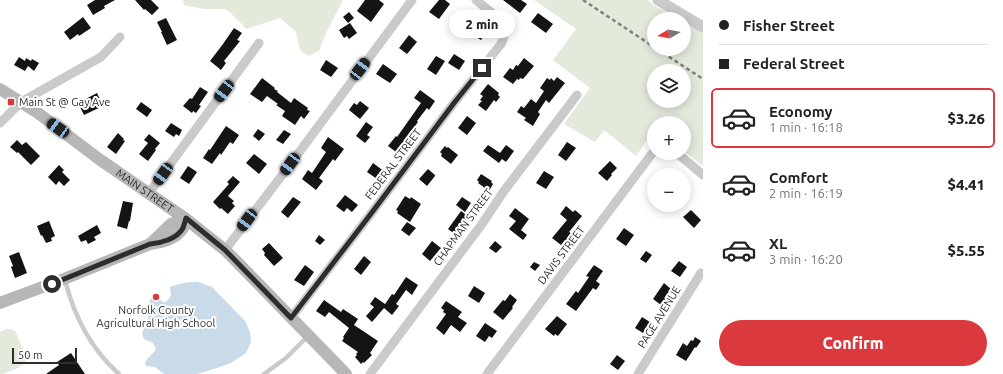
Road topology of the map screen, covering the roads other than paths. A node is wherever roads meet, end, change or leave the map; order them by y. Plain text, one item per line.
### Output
1 (412, 0) edge
2 (476, 0) edge
3 (658, 0) edge
4 (703, 27) edge
5 (120, 37) dead end
6 (259, 43) dead end
7 (0, 89) edge
8 (577, 95) dead end
9 (21, 102) junction
10 (0, 123) edge
11 (647, 160) edge
12 (685, 160) edge
13 (703, 175) edge
14 (149, 193) junction
15 (186, 218) junction
16 (225, 250) junction
17 (701, 273) dead end
18 (64, 279) junction
19 (0, 303) edge
20 (291, 318) junction
21 (308, 336) junction
22 (119, 374) edge
23 (264, 374) edge
24 (346, 374) edge
25 (370, 374) edge
26 (487, 374) edge
27 (638, 374) edge

1 - 16 street
2 - 20 street, FEDERAL STREET
3 - 4 street
5 - 9 street
6 - 14 street
7 - 9 main road, MAIN STREET
8 - 25 street, CHAPMAN STREET
9 - 10 street
9 - 14 main road, MAIN STREET
11 - 26 street, DAVIS STREET
12 - 13 street
14 - 15 main road, MAIN STREET
15 - 16 main road, MAIN STREET
15 - 18 main road
16 - 20 main road, MAIN STREET
17 - 27 street, PAGE AVENUE
18 - 19 main road
18 - 22 lane
20 - 21 main road, MAIN STREET
21 - 23 lane
21 - 24 main road, MAIN STREET

